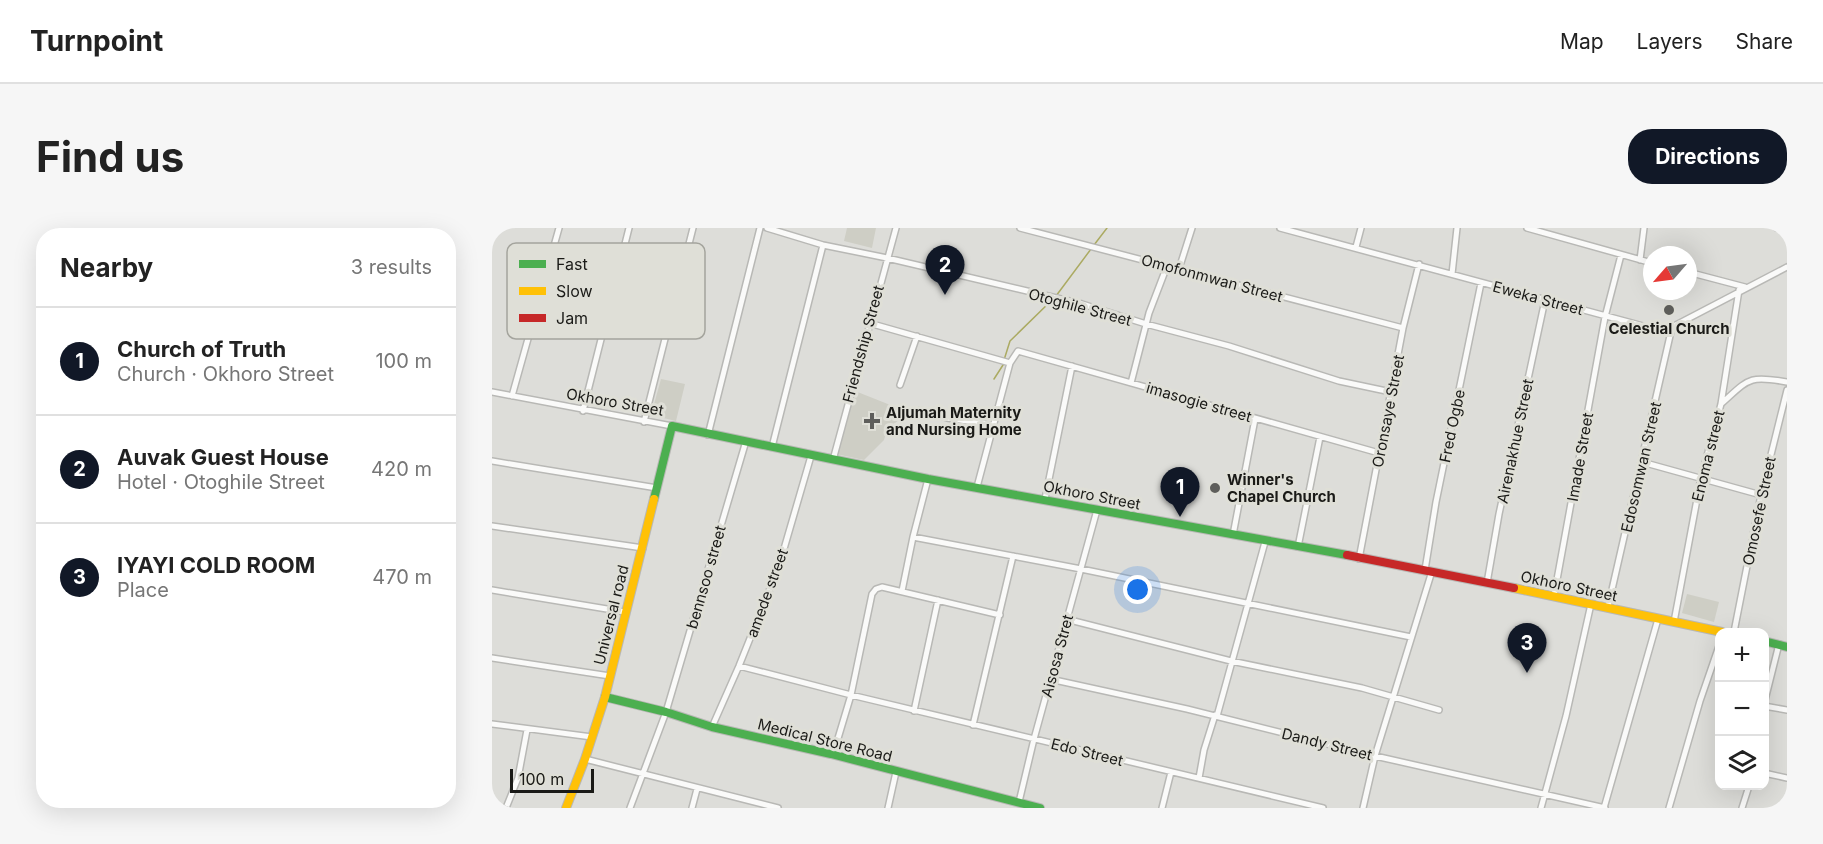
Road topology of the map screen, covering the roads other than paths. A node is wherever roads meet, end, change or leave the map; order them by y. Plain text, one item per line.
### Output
1 (559, 228) edge
2 (629, 228) edge
3 (693, 228) edge
4 (760, 228) edge
5 (767, 228) edge
6 (896, 228) edge
7 (1020, 228) edge
8 (1192, 228) edge
9 (1280, 228) edge
10 (1360, 228) edge
11 (1456, 228) edge
12 (1527, 228) edge
13 (1644, 228) edge
14 (1777, 228) edge
15 (1547, 231) edge
16 (1787, 231) edge
17 (555, 243) edge
18 (625, 243) edge
19 (689, 243) edge
20 (823, 245) junction
21 (1356, 247) junction
22 (1621, 255) junction
23 (886, 258) junction
24 (1640, 260) junction
25 (1643, 261) edge
26 (1419, 264) junction
27 (1167, 266) junction
28 (1787, 267) edge
29 (1179, 269) junction
30 (1452, 274) junction
31 (1697, 275) edge
32 (1481, 283) junction
33 (1742, 289) junction
34 (1545, 300) junction
35 (1605, 317) junction
36 (869, 322) junction
37 (1146, 324) junction
38 (1672, 327) junction
39 (1403, 328) junction
40 (916, 336) junction
41 (528, 339) edge
42 (601, 339) edge
43 (665, 339) edge
44 (1011, 363) junction
45 (1072, 366) junction
46 (1787, 382) edge
47 (1131, 383) junction
48 (900, 385) dead end
49 (1787, 390) edge
50 (1391, 392) junction
51 (492, 393) edge
52 (512, 396) junction
53 (1721, 404) junction
54 (920, 410) dead end
55 (583, 411) junction
56 (1255, 419) junction
57 (644, 422) junction
58 (994, 425) junction
59 (672, 426) junction
60 (708, 435) junction
61 (1320, 437) junction
62 (746, 441) junction
63 (772, 447) junction
64 (1379, 453) junction
65 (811, 456) junction
66 (832, 460) junction
67 (492, 461) edge
68 (1642, 462) junction
69 (1701, 478) junction
70 (928, 479) junction
71 (977, 487) junction
72 (657, 488) junction
73 (1761, 495) junction
74 (1045, 499) junction
75 (1097, 510) junction
76 (492, 526) edge
77 (1233, 536) junction
78 (913, 537) junction
79 (1265, 542) junction
80 (1298, 547) junction
81 (643, 548) junction
82 (1013, 556) junction
83 (1359, 559) junction
84 (1081, 569) junction
85 (1428, 570) junction
86 (1487, 583) junction
87 (492, 590) edge
88 (902, 591) junction
89 (1554, 596) junction
90 (938, 600) junction
91 (1247, 604) junction
92 (1591, 604) junction
93 (1608, 607) junction
94 (625, 612) junction
95 (1000, 615) junction
96 (1658, 619) junction
97 (1066, 620) junction
98 (1674, 622) junction
99 (1735, 628) edge
100 (1715, 631) edge
101 (1411, 638) junction
102 (1783, 645) edge
103 (1715, 655) edge
104 (492, 658) edge
105 (1231, 661) junction
106 (739, 666) junction
107 (610, 676) junction
108 (1050, 679) junction
109 (1769, 689) edge
110 (851, 695) junction
111 (605, 697) junction
112 (1394, 698) junction
113 (1769, 706) edge
114 (1439, 710) dead end
115 (1787, 710) edge
116 (914, 711) junction
117 (666, 712) junction
118 (1216, 716) junction
119 (492, 724) edge
120 (973, 725) junction
121 (712, 727) junction
122 (527, 730) junction
123 (592, 737) junction
124 (1034, 739) junction
125 (833, 755) junction
126 (1375, 756) junction
127 (585, 759) junction
128 (896, 772) junction
129 (1171, 772) junction
130 (644, 773) junction
131 (1769, 774) edge
132 (1199, 778) junction
133 (1787, 778) edge
134 (698, 789) junction
135 (1748, 790) edge
136 (1544, 794) junction
137 (1023, 805) edge
138 (761, 806) edge
139 (506, 808) edge
140 (566, 808) edge
141 (630, 808) edge
142 (692, 808) edge
143 (778, 808) edge
144 (888, 808) edge
145 (1040, 808) edge
146 (1162, 808) edge
147 (1318, 808) edge
148 (1363, 808) edge
149 (1541, 808) edge
150 (1604, 808) edge
151 (1669, 808) edge
152 (1742, 808) edge

1 - 17 street
2 - 18 street
3 - 19 street
4 - 60 street
5 - 20 street, Otoghile Street
6 - 23 street, Friendship Street
7 - 27 street, Omofonmwan Street
8 - 29 street
9 - 21 street, Eweka Street
10 - 21 street
11 - 30 street
12 - 15 street
13 - 24 street
14 - 16 street
15 - 22 street
20 - 23 street, Otoghile Street
20 - 63 street
21 - 26 street, Eweka Street
22 - 24 street
22 - 35 street, Imade Street
23 - 36 street, Friendship Street
23 - 37 street, Otoghile Street
24 - 25 street
26 - 30 street, Eweka Street
26 - 39 street, Oronsaye Street
27 - 29 street, Omofonmwan Street
27 - 37 street
28 - 33 street
29 - 39 street, Omofonmwan Street
30 - 32 street, Eweka Street
31 - 33 street
32 - 34 street, Eweka Street
32 - 85 street, Fred Ogbe
33 - 38 street
33 - 53 street, Enoma street
34 - 35 street, Eweka Street
34 - 86 street, Airenakhue Street
35 - 38 street, Eweka Street
35 - 89 street, Imade Street
36 - 40 street
36 - 66 street, Friendship Street
37 - 47 street
37 - 50 street, Otoghile Street
38 - 68 street, Edosomwan Street
39 - 50 street, Oronsaye Street
40 - 44 street
40 - 48 street
41 - 52 street
42 - 55 street
43 - 57 street
44 - 45 street, imasogie street
44 - 58 street
45 - 47 street, imasogie street
45 - 74 street
46 - 53 street
47 - 56 street, imasogie street
49 - 73 street, Omosefe Street
50 - 64 street, Oronsaye Street
51 - 52 street, Okhoro Street
52 - 55 street, Okhoro Street
53 - 69 street, Enoma street
54 - 58 street
55 - 57 street, Okhoro Street
56 - 61 street, imasogie street
56 - 77 street
57 - 59 street, Okhoro Street
58 - 71 street
59 - 60 street, Okhoro Street
59 - 72 street, Universal road
60 - 62 street, Okhoro Street
61 - 64 street, imasogie street
61 - 80 street
62 - 63 street, Okhoro Street
62 - 117 street, bennsoo street
63 - 65 street, Okhoro Street
64 - 83 street, Oronsaye Street
65 - 66 street, Okhoro Street
65 - 106 street, amede street
66 - 70 street, Okhoro Street
67 - 72 street
68 - 69 street
68 - 93 street, Edosomwan Street
69 - 73 street
69 - 98 street, Enoma street
70 - 71 street, Okhoro Street
70 - 78 street
71 - 74 street, Okhoro Street
72 - 81 street, Universal road
73 - 99 street, Omosefe Street
74 - 75 street, Okhoro Street
75 - 77 street, Okhoro Street
75 - 84 street, Aisosa Stret
76 - 81 street
77 - 79 street, Okhoro Street
78 - 82 street
78 - 88 street
79 - 80 street, Okhoro Street
79 - 91 street
80 - 83 street, Okhoro Street
81 - 94 street, Universal road
82 - 84 street
82 - 95 street
83 - 85 street, Okhoro Street
84 - 91 street
84 - 97 street, Aisosa Stret
85 - 86 street, Okhoro Street
85 - 101 street, Fred Ogbe
86 - 89 street, Okhoro Street
87 - 94 street
88 - 90 street
88 - 110 street
89 - 92 street, Okhoro Street
90 - 95 street
90 - 116 street
91 - 101 street
91 - 105 street
92 - 93 street, Okhoro Street
92 - 136 street
93 - 96 street, Okhoro Street
94 - 107 street, Universal road
95 - 120 street
96 - 98 street, Okhoro Street
96 - 150 street
97 - 105 street
97 - 108 street, Aisosa Stret
98 - 100 street, Okhoro Street
101 - 112 street, Fred Ogbe
102 - 109 street
103 - 151 street
104 - 107 street
105 - 112 street
105 - 118 street
106 - 110 street, Edo Street
106 - 121 street, amede street
107 - 111 street, Universal road
108 - 118 street, Dandy Street
108 - 124 street, Aisosa Stret
110 - 116 street, Edo Street
110 - 125 street
111 - 117 street, Medical Store Road
111 - 123 street, Universal road
112 - 114 street
112 - 126 street, Fred Ogbe
113 - 115 street
116 - 120 street, Edo Street
117 - 121 street, Medical Store Road
117 - 130 street, bennsoo street
118 - 126 street, Dandy Street
118 - 132 street
119 - 122 street
120 - 124 street, Edo Street
121 - 125 street, Medical Store Road
122 - 123 street
122 - 139 street
123 - 127 street, Universal road
124 - 129 street, Edo Street
124 - 137 street, Aisosa Stret
125 - 128 street, Medical Store Road
126 - 136 street, Dandy Street
126 - 148 street, Fred Ogbe
127 - 130 street
127 - 140 street, Universal road
128 - 137 street, Medical Store Road
128 - 144 street
129 - 132 street, Edo Street
129 - 146 street
130 - 134 street
130 - 141 street, bennsoo street
131 - 133 street
132 - 147 street, Edo Street
134 - 138 street
134 - 142 street
135 - 152 street
136 - 149 street
136 - 150 street, Dandy Street
137 - 145 street, Medical Store Road
138 - 143 street

